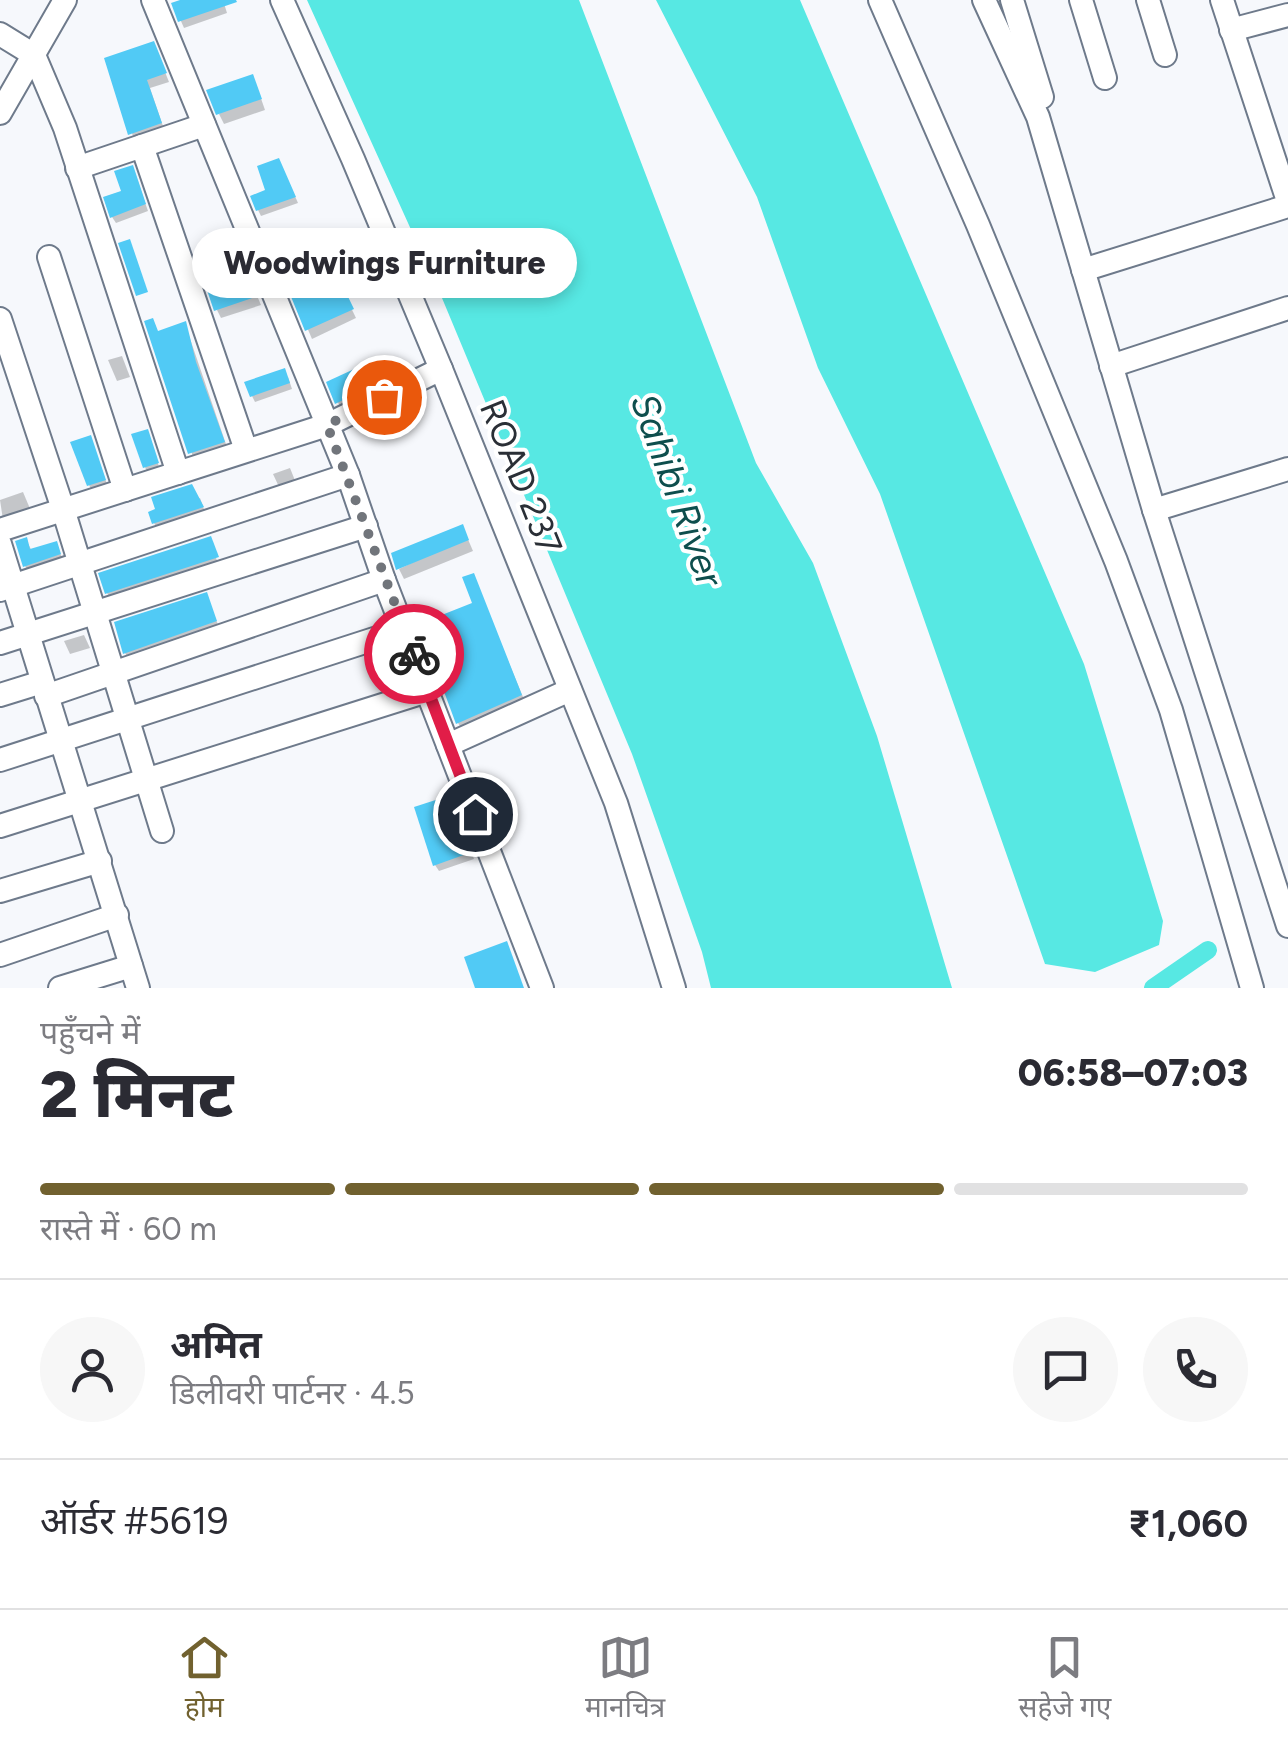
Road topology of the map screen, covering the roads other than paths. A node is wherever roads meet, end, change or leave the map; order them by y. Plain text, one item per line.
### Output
1 (65, 0) edge
2 (152, 0) edge
3 (282, 0) edge
4 (880, 0) edge
5 (984, 0) edge
6 (1012, 0) edge
7 (1081, 0) edge
8 (1148, 0) edge
9 (1222, 0) edge
10 (1288, 15) edge
11 (1230, 30) junction
12 (0, 34) edge
13 (34, 55) junction
14 (1165, 55) dead end
15 (1104, 78) dead end
16 (0, 113) edge
17 (1038, 118) junction
18 (204, 124) junction
19 (142, 146) junction
20 (77, 168) junction
21 (1288, 204) edge
22 (49, 256) dead end
23 (1083, 270) junction
24 (1288, 308) edge
25 (0, 320) edge
26 (1111, 366) junction
27 (441, 369) junction
28 (327, 425) junction
29 (246, 450) junction
30 (1288, 469) edge
31 (178, 472) junction
32 (348, 475) junction
33 (124, 490) junction
34 (63, 510) junction
35 (1154, 510) junction
36 (366, 526) junction
37 (0, 530) edge
38 (0, 544) edge
39 (78, 564) junction
40 (384, 580) junction
41 (6, 588) edge
42 (95, 614) junction
43 (405, 628) junction
44 (27, 634) junction
45 (0, 643) edge
46 (114, 671) junction
47 (44, 689) junction
48 (570, 690) junction
49 (427, 691) junction
50 (0, 695) edge
51 (129, 718) junction
52 (61, 740) junction
53 (448, 745) junction
54 (0, 760) edge
55 (148, 779) junction
56 (81, 802) junction
57 (0, 826) edge
58 (162, 831) dead end
59 (100, 860) junction
60 (0, 891) edge
61 (117, 915) junction
62 (1287, 918) edge
63 (0, 955) edge
64 (135, 977) edge
65 (60, 988) edge
66 (542, 988) edge
67 (674, 988) edge
68 (1252, 988) edge

1 - 13 street
2 - 18 street
3 - 27 street, ROAD 237
4 - 68 street
5 - 17 street
6 - 17 street
7 - 15 street
8 - 14 street
9 - 11 street
10 - 11 street
11 - 21 street
12 - 13 street
13 - 16 street
13 - 20 street
17 - 23 street
18 - 19 street
18 - 28 street
19 - 20 street
19 - 29 street
20 - 31 street
21 - 23 street
22 - 33 street
23 - 26 street
24 - 26 street
25 - 34 street
26 - 35 street
27 - 28 street
27 - 48 street, ROAD 237
28 - 29 street
28 - 32 street
29 - 31 street
30 - 35 street
31 - 33 street
32 - 36 street
32 - 39 street
33 - 34 street
34 - 37 street
34 - 39 street
35 - 62 street
36 - 40 street
36 - 42 street
38 - 41 street
39 - 41 street
39 - 42 street
40 - 43 street
40 - 46 street
41 - 44 street
42 - 44 street
42 - 46 street
43 - 49 street
43 - 51 street
44 - 45 street
44 - 47 street
46 - 47 street
46 - 51 street
47 - 50 street
47 - 52 street
48 - 53 street
48 - 67 street, ROAD 237
49 - 53 street
49 - 55 street
51 - 52 street
51 - 55 street
52 - 54 street
52 - 56 street
53 - 66 street
55 - 56 street
55 - 58 street
56 - 57 street
56 - 59 street
59 - 60 street
59 - 61 street
61 - 63 street
61 - 64 street
64 - 65 street

